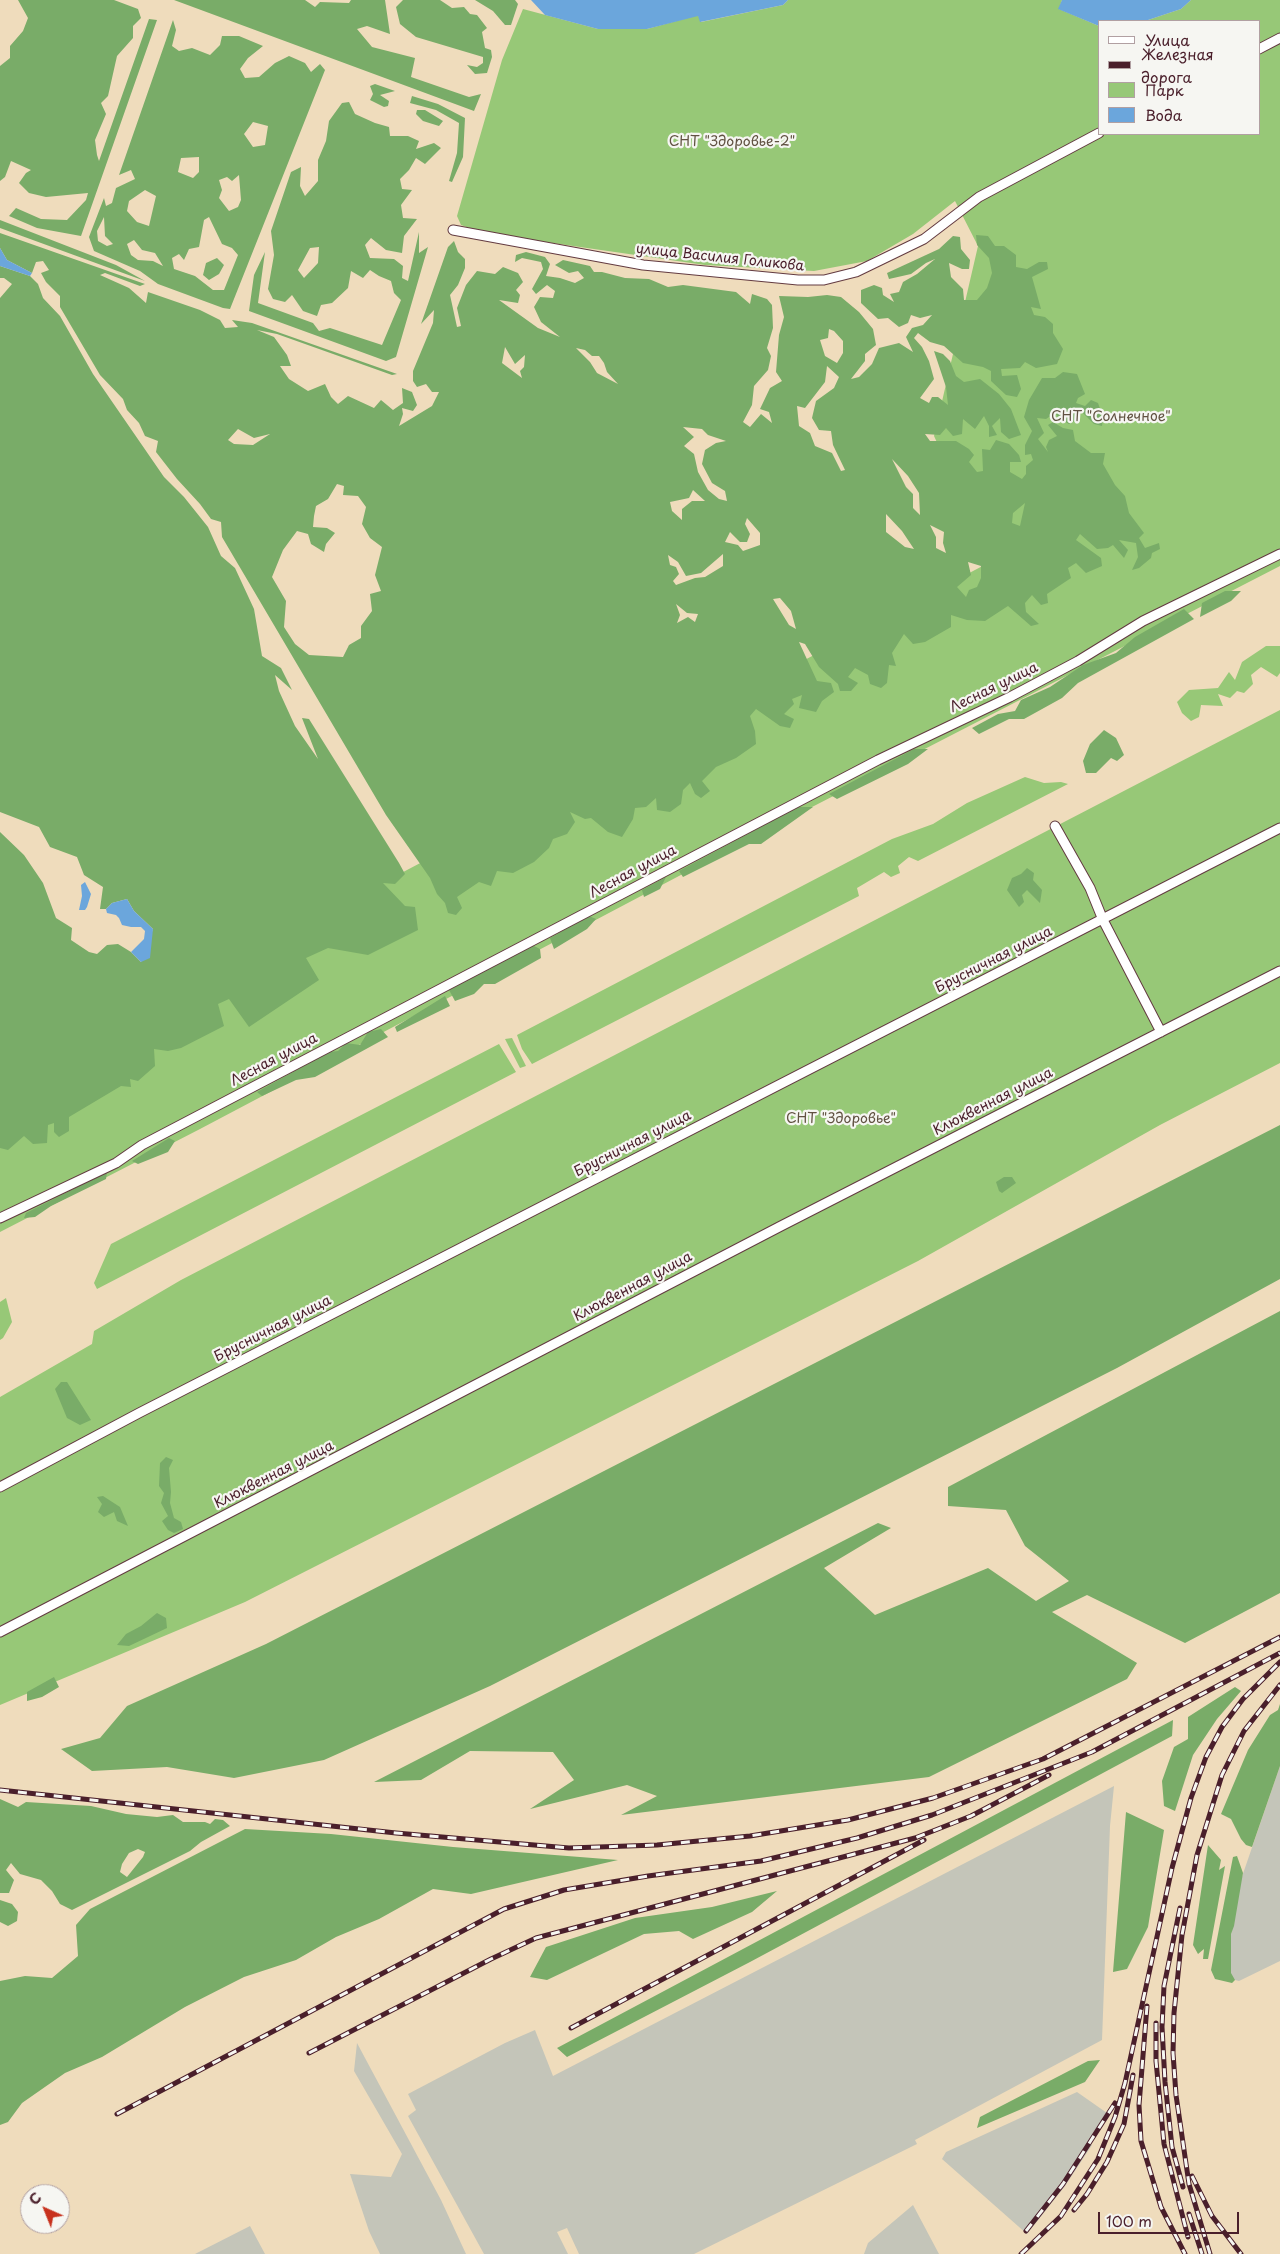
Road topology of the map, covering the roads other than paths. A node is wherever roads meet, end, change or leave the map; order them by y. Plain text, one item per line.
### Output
1 (1280, 38) edge
2 (1260, 48) edge
3 (1098, 134) edge
4 (452, 230) dead end
5 (1280, 554) edge
6 (1055, 826) dead end
7 (1280, 828) edge
8 (1103, 920) junction
9 (1280, 971) edge
10 (1161, 1032) junction
11 (0, 1218) edge
12 (0, 1487) edge
13 (0, 1632) edge

1 - 2 street
3 - 4 street, улица Василия Голикова
5 - 11 street, Лесная улица
6 - 8 street
7 - 8 street, Брусничная улица
8 - 10 street
8 - 12 street, Брусничная улица
9 - 10 street, Клюквенная улица
10 - 13 street, Клюквенная улица

